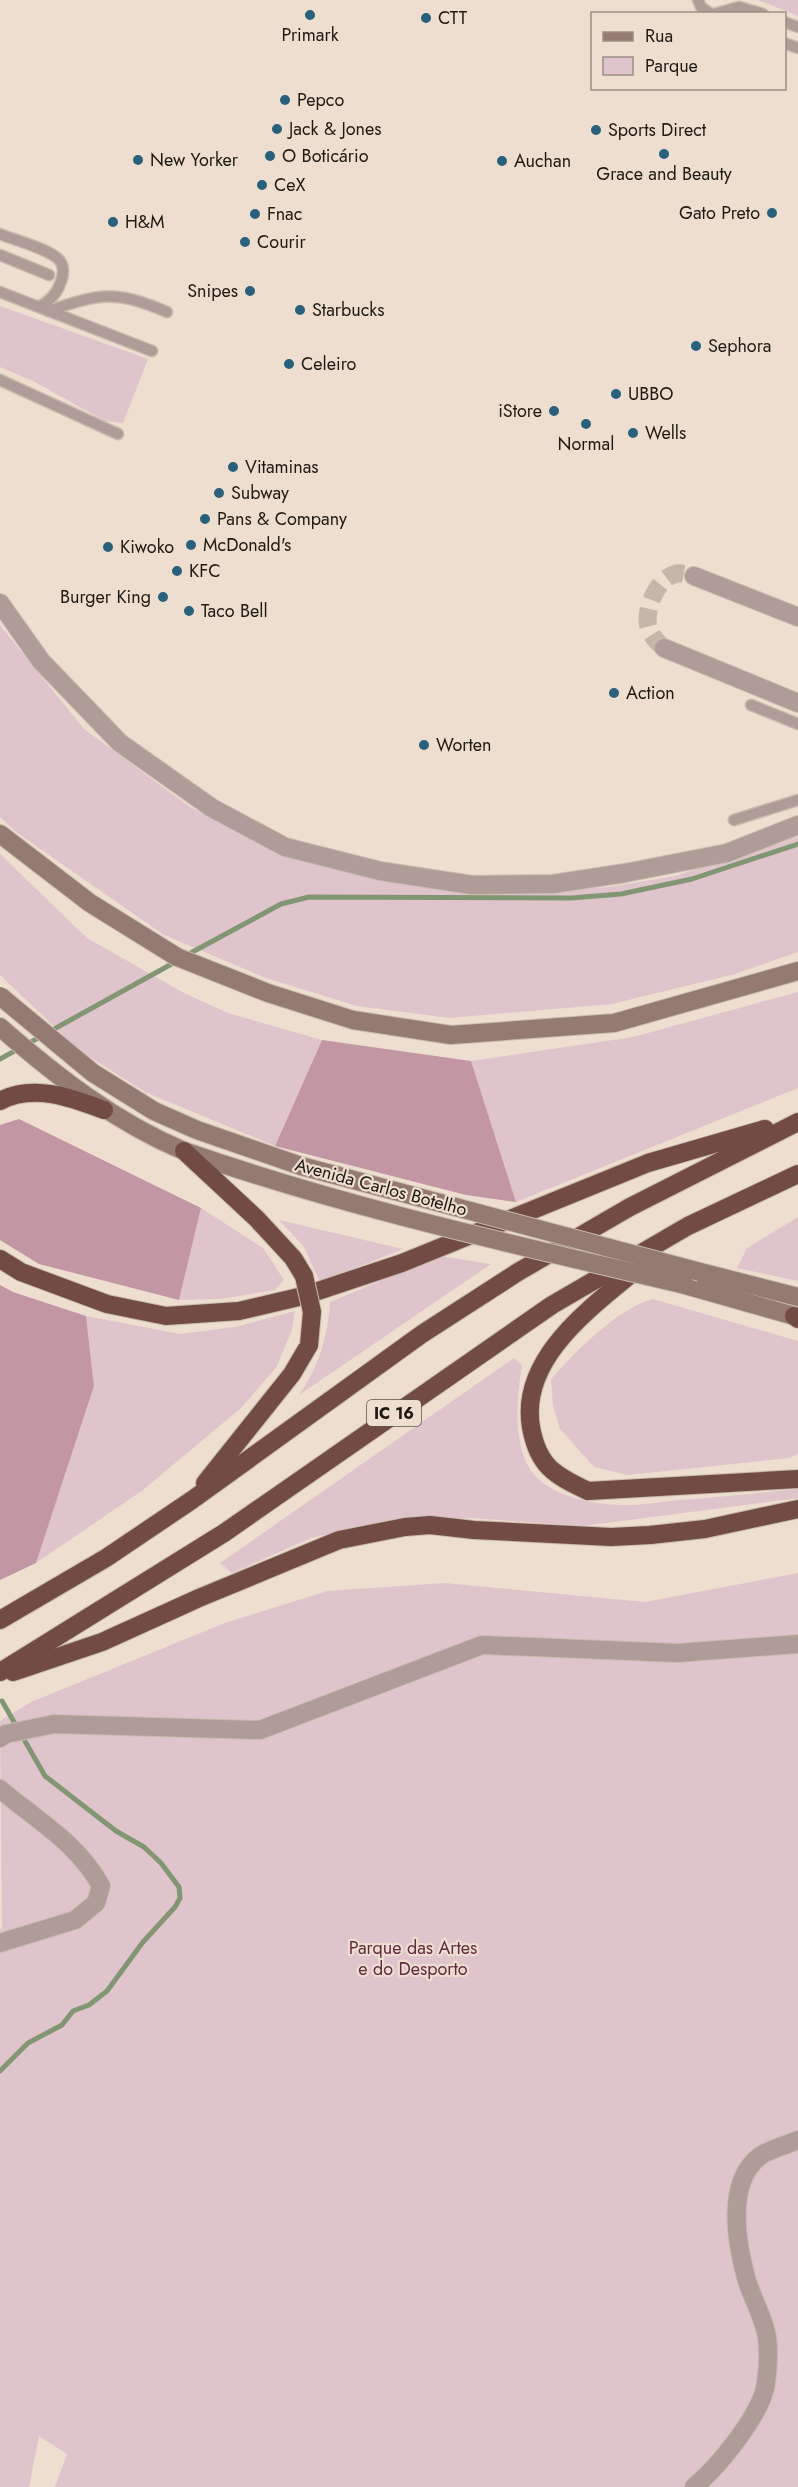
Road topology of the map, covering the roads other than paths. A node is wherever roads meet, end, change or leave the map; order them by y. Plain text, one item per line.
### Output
1 (698, 0) edge
2 (710, 12) edge
3 (720, 12) edge
4 (756, 12) edge
5 (0, 234) edge
6 (0, 255) edge
7 (49, 275) dead end
8 (0, 292) edge
9 (43, 309) junction
10 (167, 312) dead end
11 (152, 351) dead end
12 (0, 380) edge
13 (118, 434) dead end
14 (694, 576) tunnel mouth
15 (0, 603) edge
16 (798, 617) edge
17 (664, 648) tunnel mouth
18 (798, 703) edge
19 (751, 705) dead end
20 (798, 724) edge
21 (798, 800) edge
22 (734, 820) dead end
23 (798, 825) edge
24 (0, 834) edge
25 (798, 971) edge
26 (0, 996) edge
27 (0, 1027) edge
28 (0, 1101) edge
29 (104, 1110) junction
30 (798, 1121) edge
31 (184, 1151) junction
32 (798, 1174) edge
33 (688, 1226) junction
34 (0, 1259) edge
35 (798, 1297) edge
36 (797, 1317) edge
37 (795, 1478) edge
38 (192, 1500) junction
39 (798, 1509) edge
40 (0, 1620) edge
41 (798, 1644) edge
42 (0, 1674) edge
43 (3, 1736) edge
44 (0, 1789) edge
45 (0, 1943) edge
46 (798, 2140) edge
47 (694, 2487) edge

1 - 2 lane
3 - 4 lane
5 - 9 lane
6 - 7 lane
8 - 9 lane
9 - 10 lane
9 - 11 lane
12 - 13 lane
14 - 16 street
15 - 23 street
17 - 18 street
19 - 20 lane
21 - 22 lane
24 - 25 main road
26 - 35 main road, Avenida Carlos Botelho, bridge
27 - 29 main road, Avenida Carlos Botelho
28 - 29 highway
29 - 31 main road, Avenida Carlos Botelho
30 - 34 highway
30 - 38 highway, IC 16
31 - 36 main road, Avenida Carlos Botelho, bridge
31 - 38 highway, bridge
32 - 33 highway, IC 16
33 - 37 highway
33 - 42 highway, IC 16
38 - 40 highway, IC 16
39 - 42 highway
41 - 43 street
44 - 45 street
46 - 47 street

